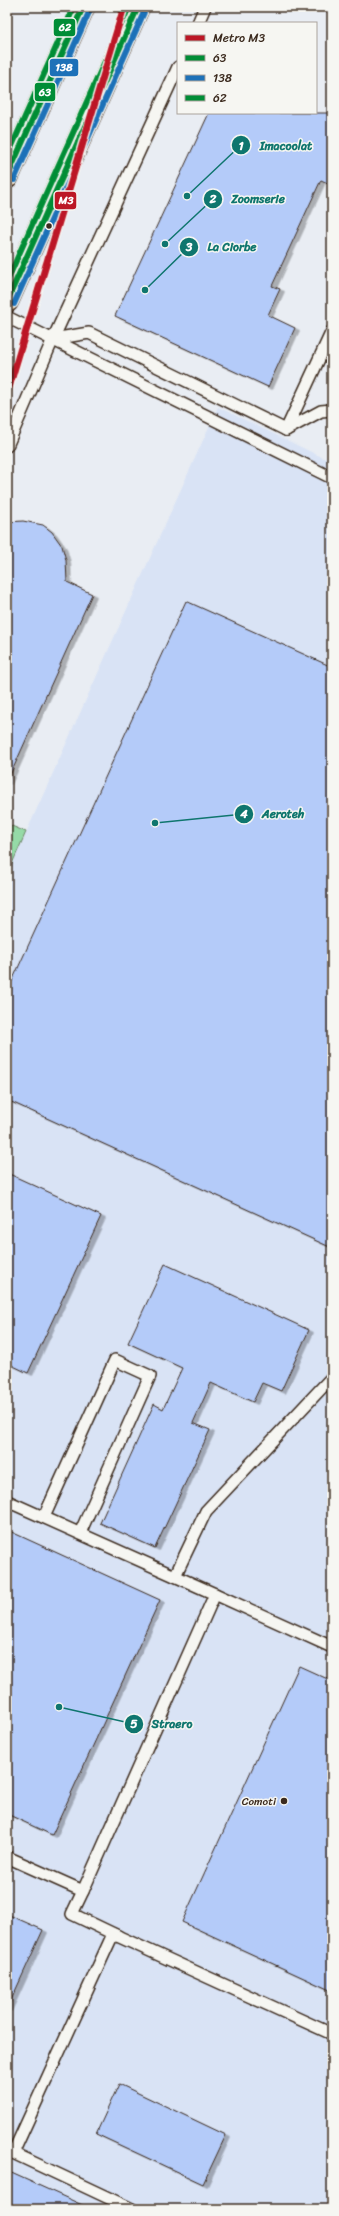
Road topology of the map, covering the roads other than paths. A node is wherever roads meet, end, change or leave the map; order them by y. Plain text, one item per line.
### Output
1 (84, 7) edge
2 (138, 7) edge
3 (205, 7) edge
4 (198, 22) edge
5 (177, 68) edge
6 (7, 177) edge
7 (7, 301) edge
8 (7, 317) edge
9 (332, 331) edge
10 (53, 339) junction
11 (332, 410) edge
12 (286, 430) junction
13 (7, 446) edge
14 (332, 478) edge
15 (332, 1376) edge
16 (7, 1501) edge
17 (44, 1517) junction
18 (80, 1533) junction
19 (175, 1576) junction
20 (215, 1594) junction
21 (332, 1647) edge
22 (7, 1857) edge
23 (83, 1891) junction
24 (118, 1936) junction
25 (332, 2034) edge
26 (10, 2151) edge
27 (132, 2209) edge

1 - 6 main road
2 - 7 main road
3 - 4 lane
5 - 10 lane
8 - 10 lane
9 - 12 lane
10 - 12 lane
10 - 13 lane
10 - 14 lane
11 - 12 lane
15 - 19 lane
16 - 17 lane
17 - 18 lane
17 - 18 lane
18 - 19 lane
19 - 20 lane
20 - 21 lane
20 - 23 lane
22 - 23 lane
23 - 24 lane
24 - 25 lane
24 - 26 lane
26 - 27 lane

